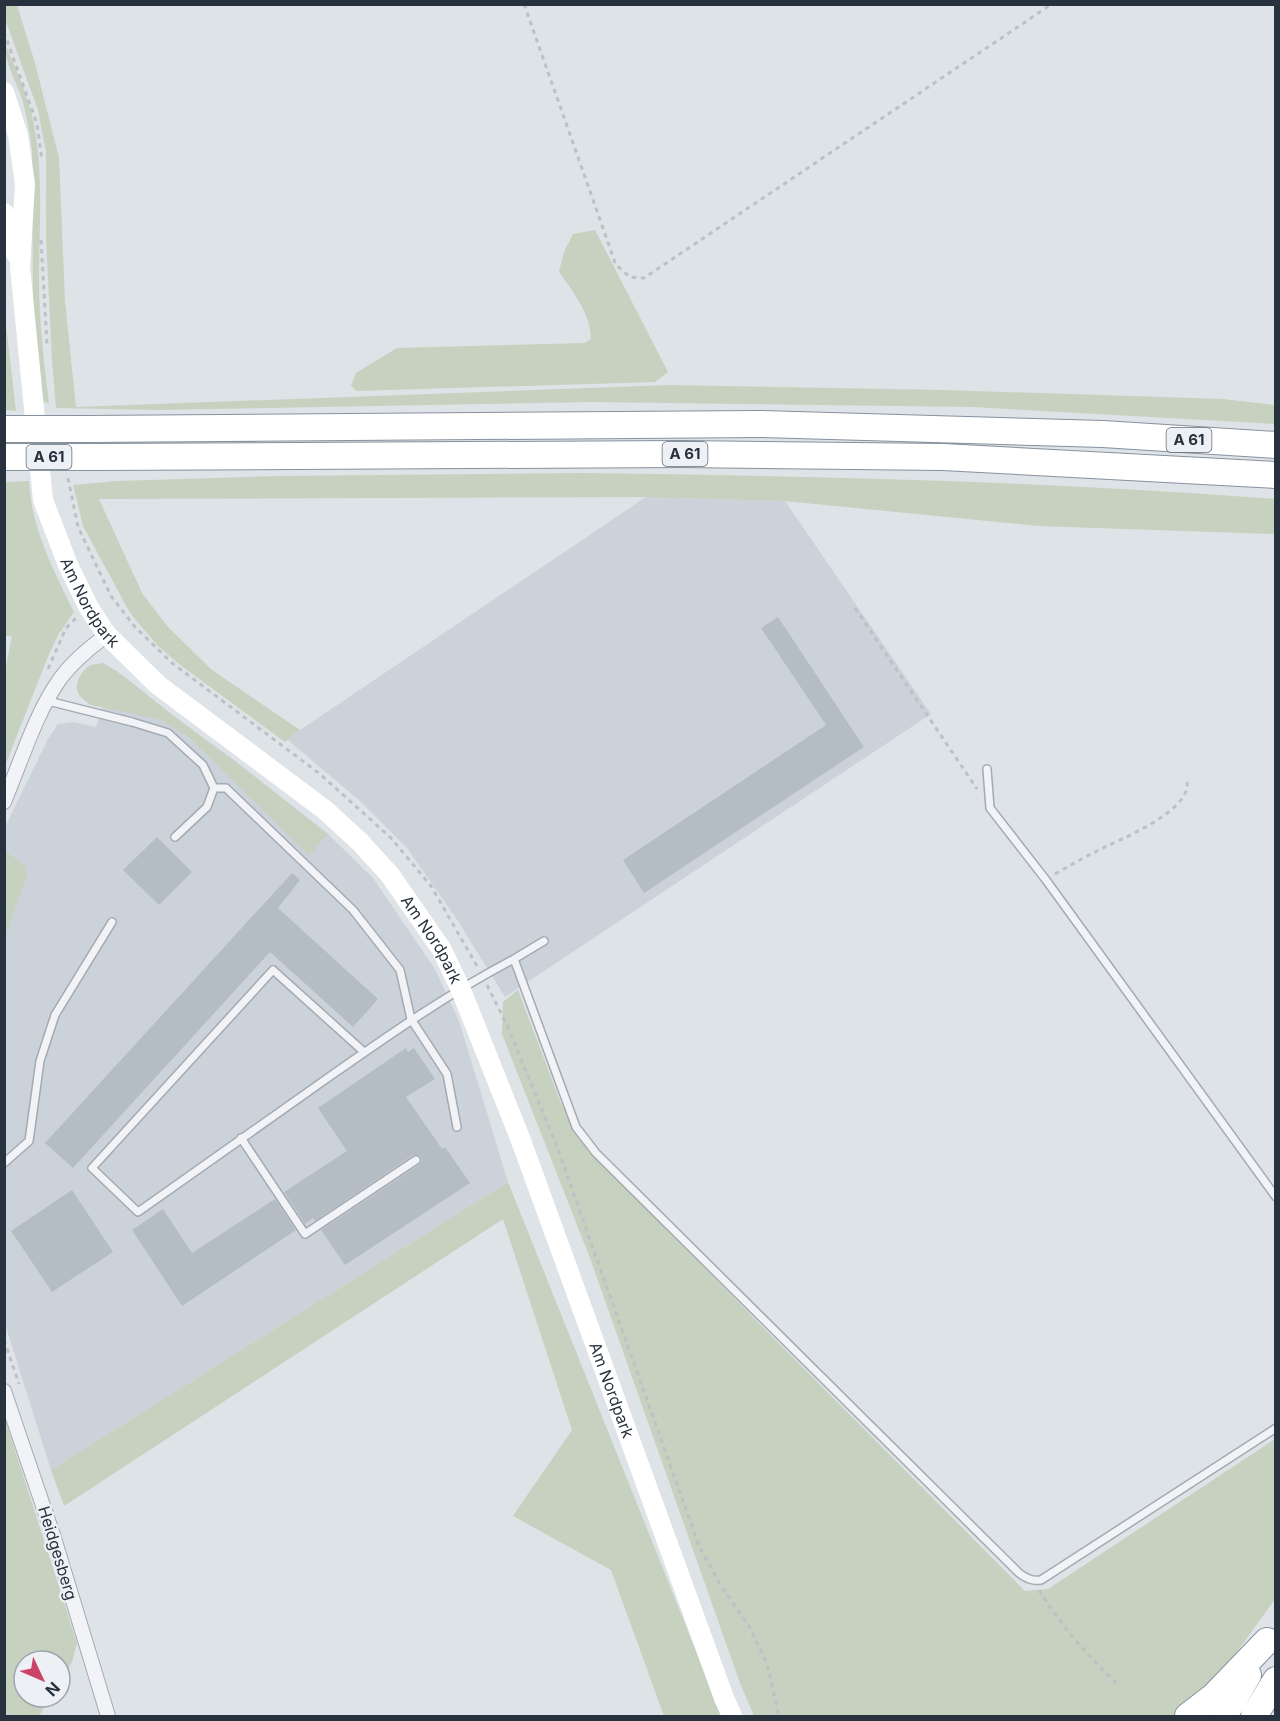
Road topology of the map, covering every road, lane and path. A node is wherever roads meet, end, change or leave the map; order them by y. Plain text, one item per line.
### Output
1 (524, 4) edge
2 (1052, 4) edge
3 (4, 32) edge
4 (4, 92) edge
5 (42, 162) dead end
6 (4, 213) edge
7 (41, 230) dead end
8 (20, 267) junction
9 (48, 349) dead end
10 (4, 429) edge
11 (1275, 445) edge
12 (4, 457) edge
13 (67, 472) dead end
14 (1275, 475) edge
15 (111, 596) dead end
16 (855, 608) dead end
17 (107, 635) junction
18 (48, 701) junction
19 (987, 769) dead end
20 (1187, 782) dead end
21 (214, 788) junction
22 (4, 802) edge
23 (990, 808) junction
24 (175, 837) dead end
25 (1046, 880) junction
26 (112, 922) dead end
27 (544, 941) dead end
28 (514, 958) junction
29 (461, 990) junction
30 (411, 1019) junction
31 (364, 1052) junction
32 (457, 1126) dead end
33 (241, 1138) junction
34 (416, 1160) dead end
35 (4, 1162) edge
36 (1275, 1197) edge
37 (4, 1391) edge
38 (1275, 1428) edge
39 (1033, 1581) junction
40 (1271, 1634) edge
41 (1275, 1680) edge
42 (1116, 1683) dead end
43 (1275, 1689) edge
44 (108, 1716) edge
45 (732, 1716) edge
46 (1188, 1716) edge
47 (1224, 1716) edge
48 (1254, 1716) edge
49 (1263, 1716) edge

1 - 2 path
3 - 5 path
4 - 8 street, Am Nordpark
6 - 8 street, Am Nordpark
7 - 9 path
8 - 17 street, Am Nordpark
10 - 11 highway, A 61, bridge
12 - 14 highway, A 61, bridge
13 - 15 path
16 - 23 path
17 - 18 street
17 - 29 street, Am Nordpark
18 - 21 lane
18 - 22 street
19 - 23 lane
20 - 25 path
21 - 24 lane
21 - 30 lane
23 - 25 lane
25 - 36 lane
26 - 35 lane
27 - 28 lane
28 - 29 lane
28 - 39 lane
29 - 30 lane
29 - 45 street, Am Nordpark
30 - 31 lane
30 - 32 lane
31 - 33 lane
31 - 33 lane
33 - 34 lane
37 - 44 street, Heidgesberg
38 - 39 lane
39 - 42 path
40 - 46 highway
40 - 47 highway
41 - 48 highway
43 - 49 highway

